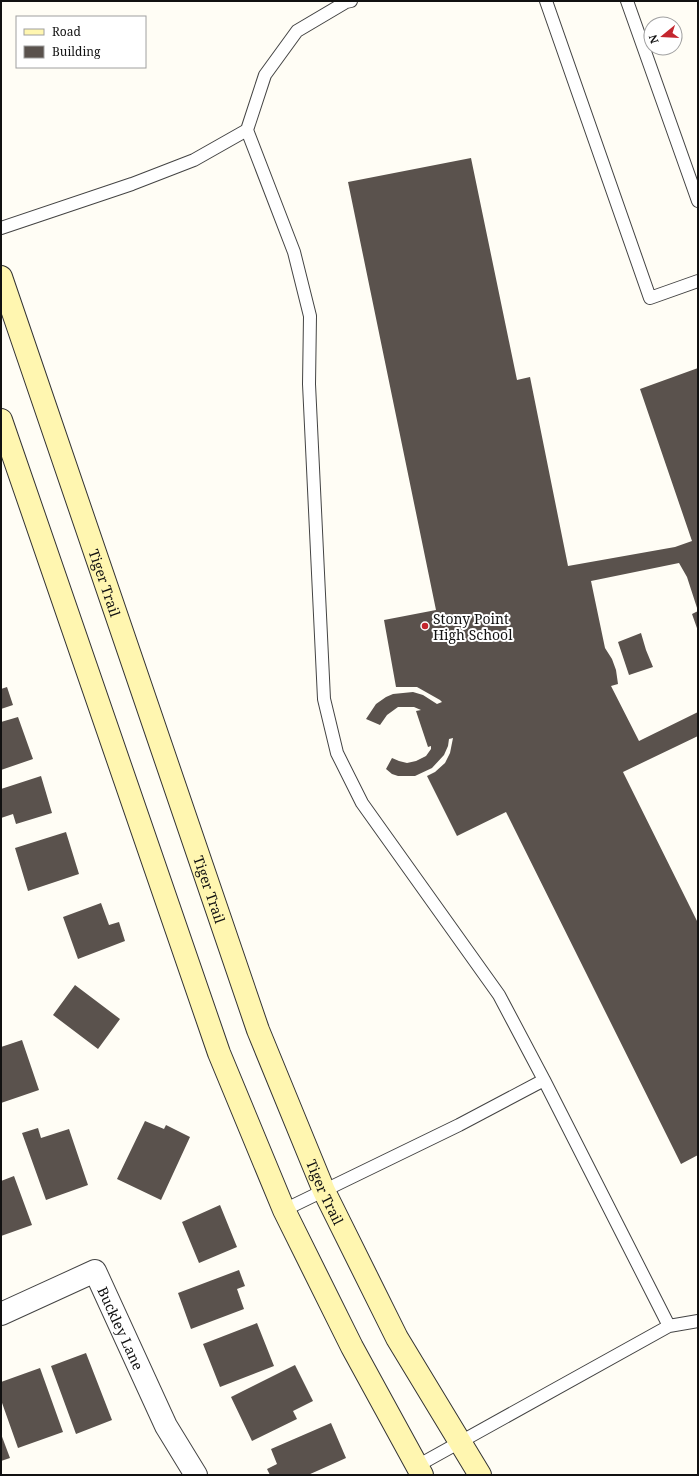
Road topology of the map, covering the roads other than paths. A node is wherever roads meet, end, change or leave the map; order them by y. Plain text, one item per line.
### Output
1 (351, 1) edge
2 (546, 1) edge
3 (627, 1) edge
4 (247, 130) junction
5 (695, 182) edge
6 (698, 201) edge
7 (1, 228) edge
8 (1, 277) edge
9 (698, 281) edge
10 (1, 420) edge
11 (544, 1080) junction
12 (324, 1191) junction
13 (284, 1210) junction
14 (1, 1314) edge
15 (698, 1321) edge
16 (669, 1326) junction
17 (459, 1443) junction
18 (420, 1471) edge
19 (196, 1475) edge
20 (480, 1475) edge

1 - 4 lane
2 - 9 lane
3 - 5 lane
4 - 7 lane
4 - 11 lane
5 - 6 lane
8 - 12 street, Tiger Trail
10 - 13 street
11 - 12 lane
11 - 16 lane
12 - 13 lane
12 - 17 street, Tiger Trail
13 - 18 street
14 - 19 street, Buckley Lane
15 - 16 lane
16 - 17 lane
17 - 18 lane
17 - 20 street, Tiger Trail

